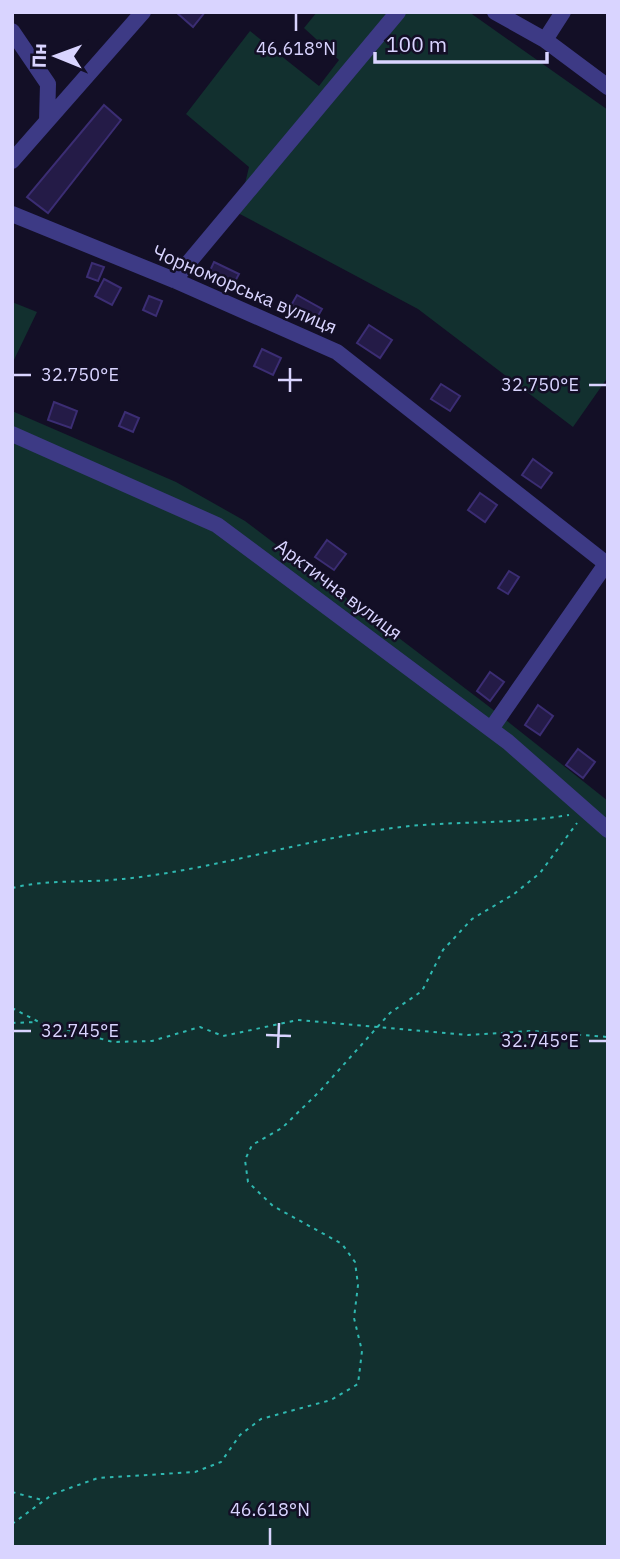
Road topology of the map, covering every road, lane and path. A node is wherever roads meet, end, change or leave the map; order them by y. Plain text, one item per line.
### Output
1 (143, 12) edge
2 (398, 12) edge
3 (495, 12) edge
4 (563, 12) edge
5 (12, 31) edge
6 (545, 40) junction
7 (608, 87) edge
8 (47, 121) junction
9 (12, 162) edge
10 (12, 214) edge
11 (174, 280) junction
12 (12, 434) edge
13 (607, 563) edge
14 (491, 729) junction
15 (585, 812) junction
16 (608, 830) edge
17 (12, 888) edge
18 (12, 1008) edge
19 (39, 1022) junction
20 (12, 1023) edge
21 (376, 1028) junction
22 (608, 1037) edge
23 (12, 1492) edge
24 (44, 1500) junction
25 (12, 1524) edge

1 - 8 lane
2 - 11 lane
3 - 6 lane
4 - 6 lane
5 - 8 lane
6 - 7 lane
8 - 9 lane
10 - 11 lane, Чорноморська вулиця
11 - 13 lane, Чорноморська вулиця
12 - 14 lane, Арктична вулиця
13 - 14 lane
14 - 15 lane, Арктична вулиця
15 - 16 lane, Арктична вулиця
15 - 17 path
15 - 21 path
18 - 19 path
19 - 20 path
19 - 21 path
21 - 22 path
21 - 24 path
23 - 24 path
24 - 25 path

